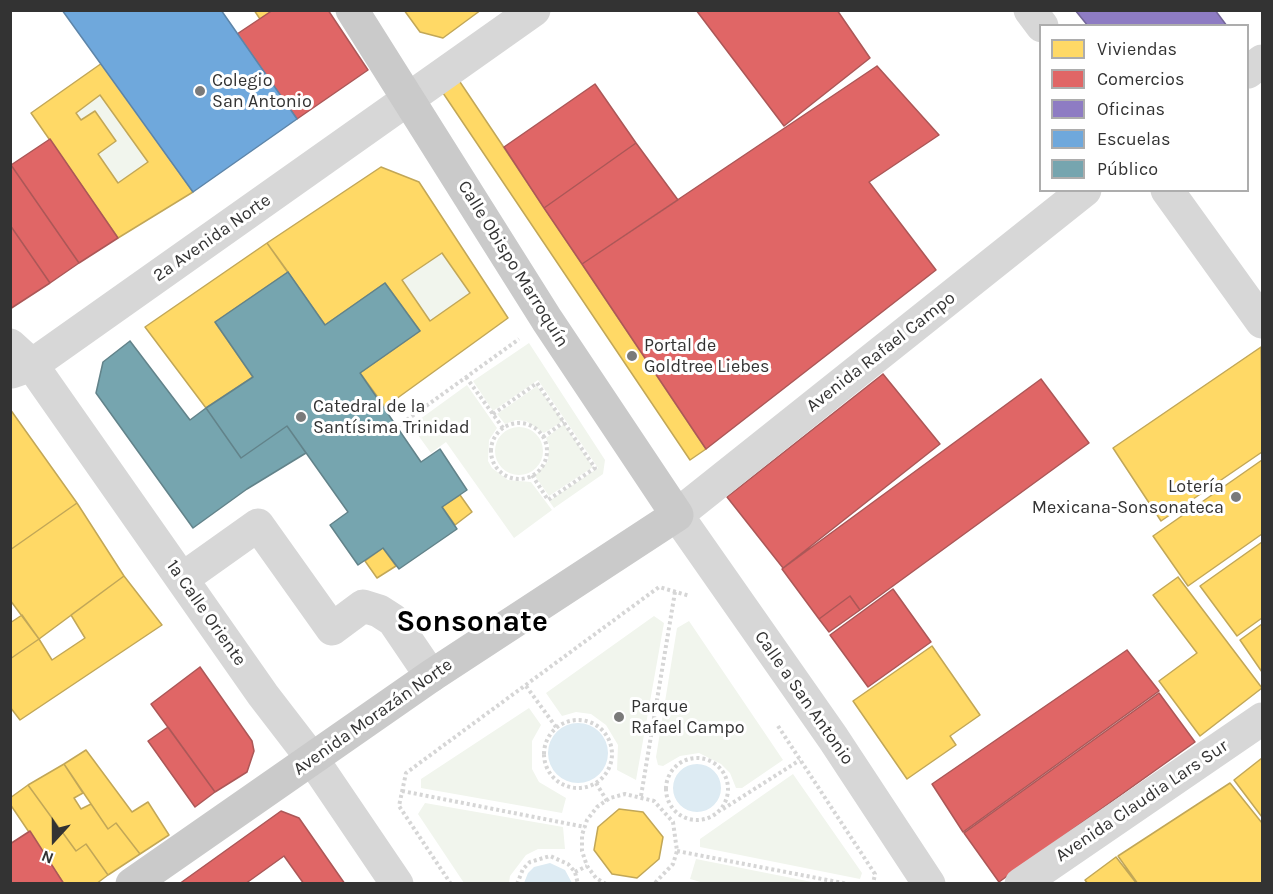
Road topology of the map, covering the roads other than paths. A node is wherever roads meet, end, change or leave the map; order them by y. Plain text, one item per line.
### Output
1 (352, 10) edge
2 (534, 10) edge
3 (1030, 10) edge
4 (1040, 24) edge
5 (1263, 61) edge
6 (1249, 71) edge
7 (410, 98) junction
8 (1082, 192) edge
9 (1168, 192) edge
10 (1263, 322) edge
11 (18, 361) edge
12 (677, 515) junction
13 (182, 579) junction
14 (431, 676) junction
15 (1263, 719) edge
16 (313, 760) junction
17 (132, 884) edge
18 (397, 884) edge
19 (929, 884) edge
20 (1022, 884) edge

1 - 7 main road, Calle Obispo Marroquín
2 - 7 street, 2a Avenida Norte
3 - 4 street
5 - 6 street
7 - 11 street, 2a Avenida Norte
7 - 12 main road, Calle Obispo Marroquín
8 - 12 street, Avenida Rafael Campo
9 - 10 street
11 - 13 street, 1a Calle Oriente
12 - 14 main road, Avenida Morazán Norte
12 - 19 street, Calle a San Antonio
13 - 14 street
13 - 16 street, 1a Calle Oriente
14 - 16 main road, Avenida Morazán Norte
15 - 20 street, Avenida Claudia Lars Sur
16 - 17 main road, Avenida Morazán Norte
16 - 18 street, 1a Calle Oriente

